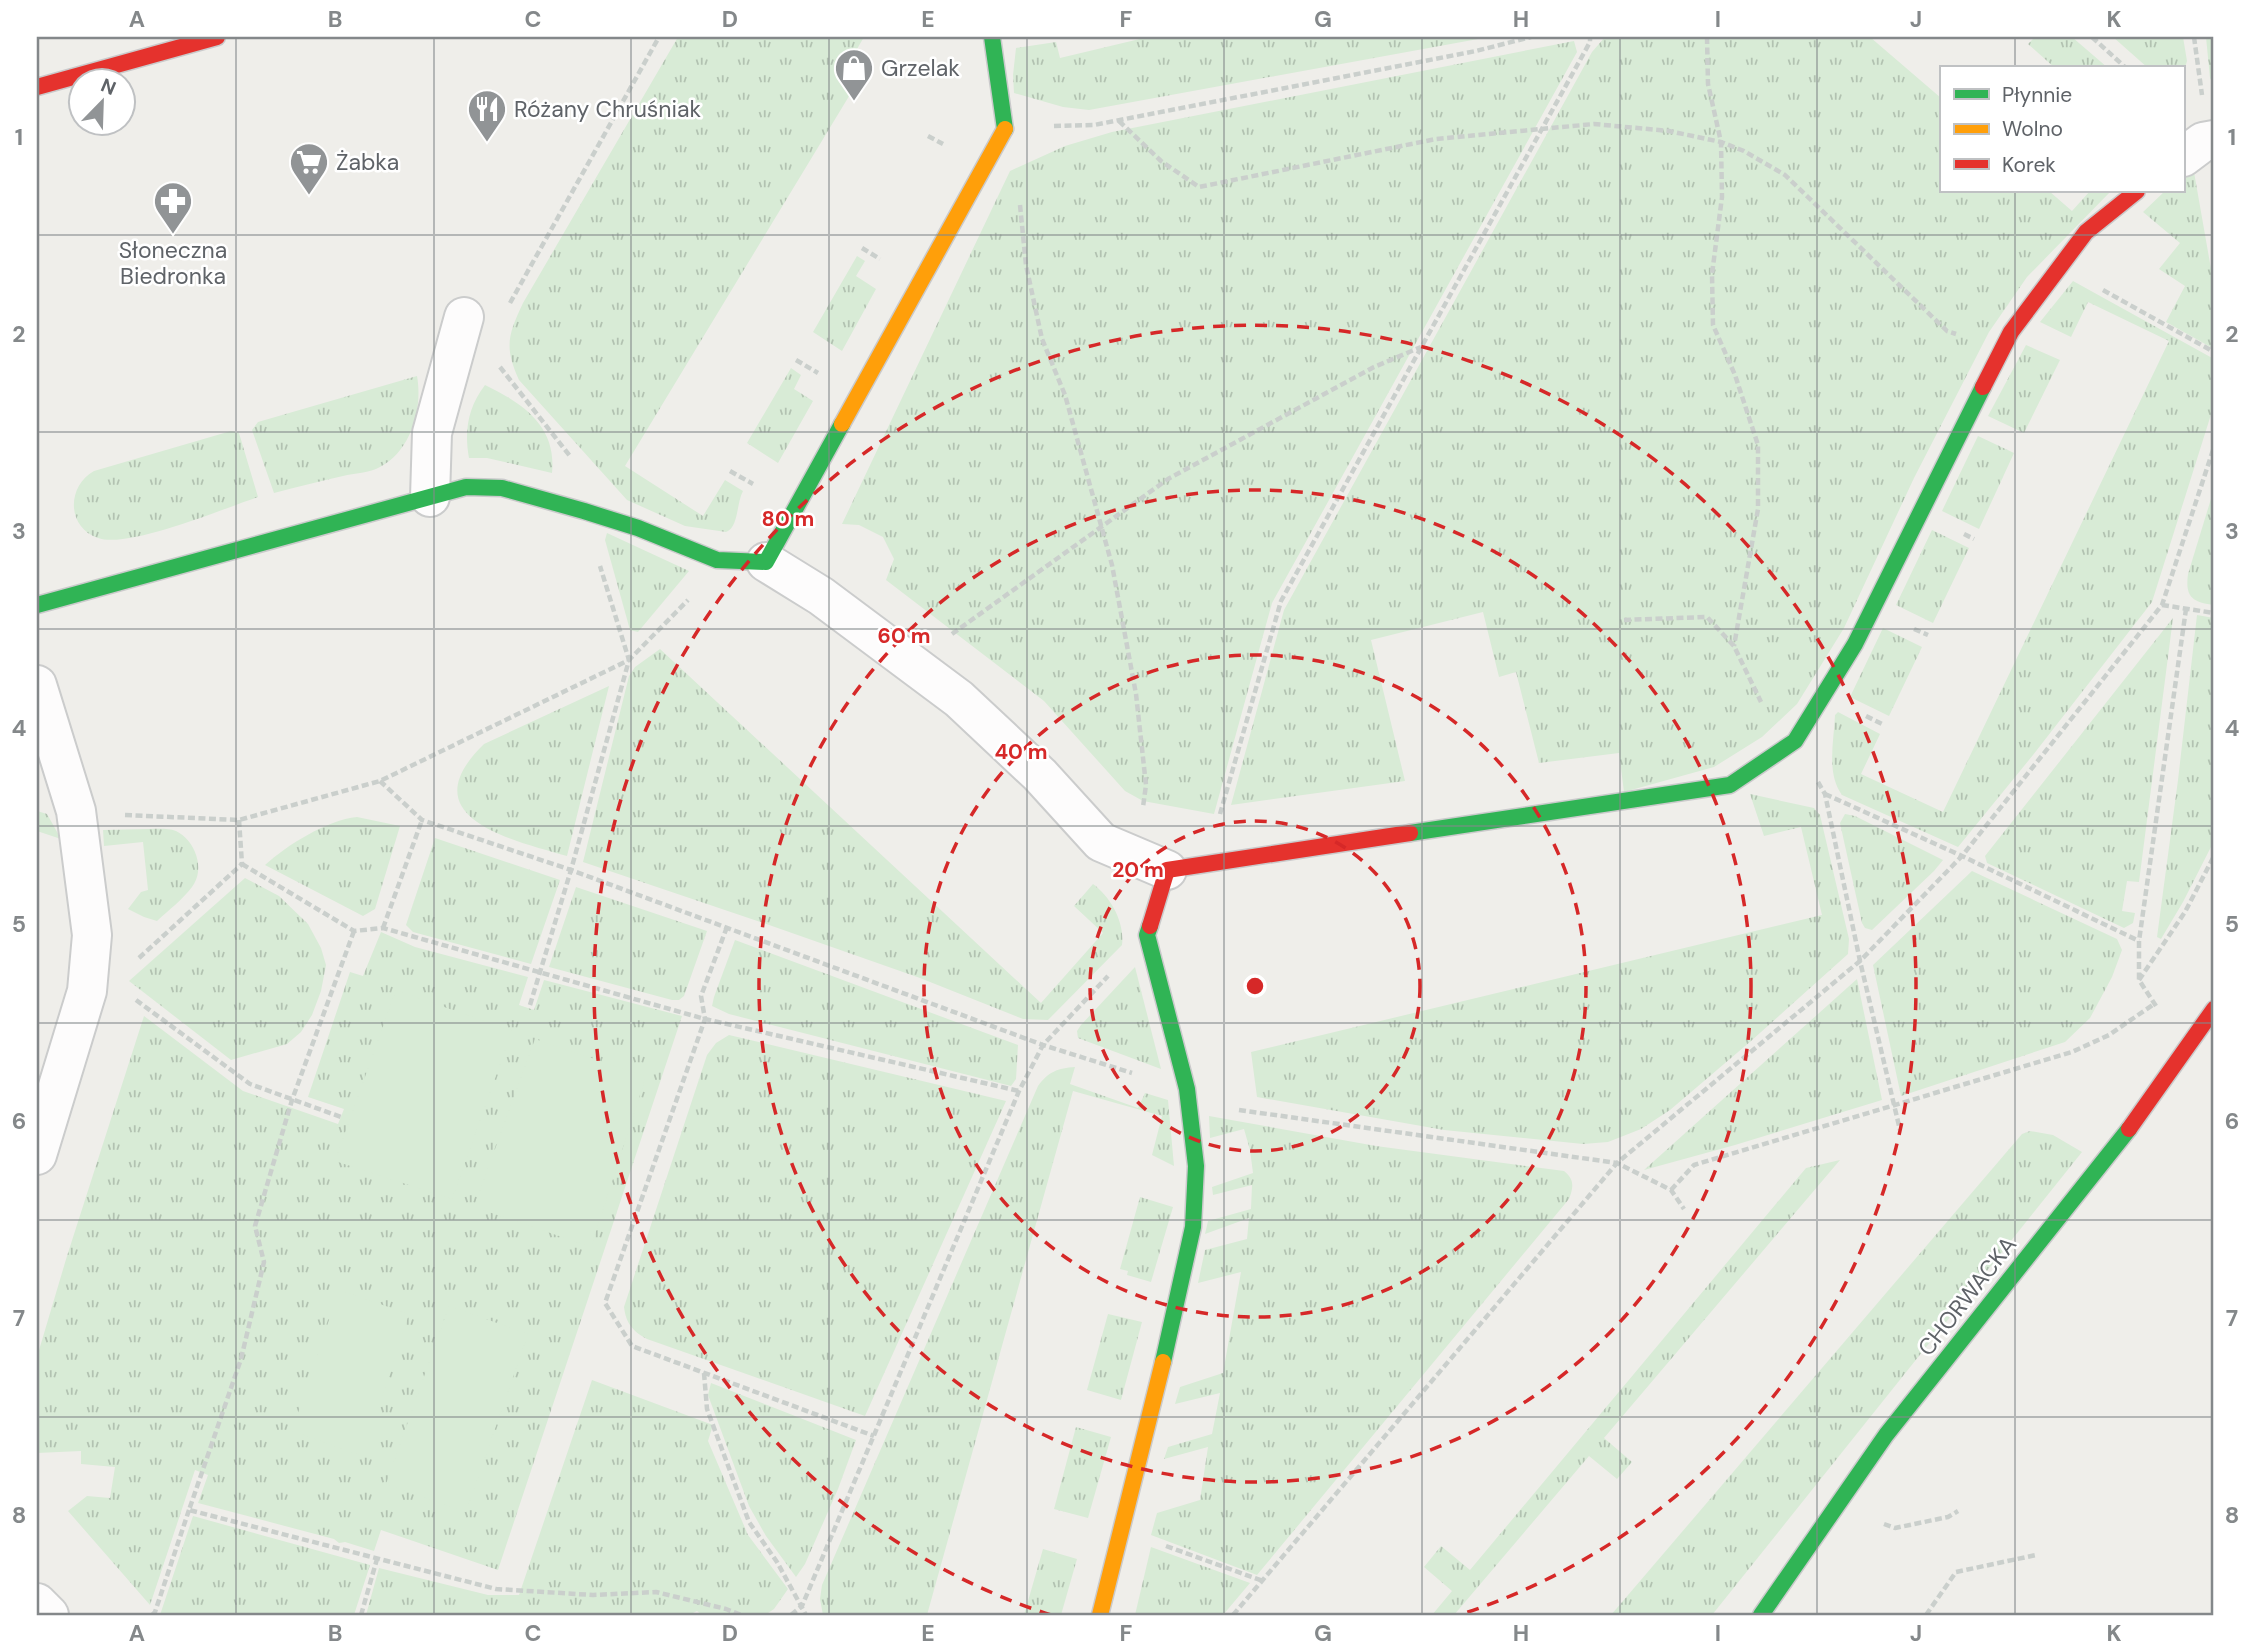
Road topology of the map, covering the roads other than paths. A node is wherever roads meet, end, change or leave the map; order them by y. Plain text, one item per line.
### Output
1 (217, 37) edge
2 (992, 37) edge
3 (37, 87) edge
4 (2136, 192) edge
5 (464, 317) dead end
6 (430, 496) junction
7 (766, 562) junction
8 (37, 605) edge
9 (37, 685) edge
10 (1152, 864) junction
11 (2214, 1009) edge
12 (37, 1155) edge
13 (37, 1603) edge
14 (48, 1615) edge
15 (1100, 1615) edge
16 (1761, 1615) edge

1 - 3 street
2 - 7 street
4 - 10 street
5 - 6 street
6 - 7 street
6 - 8 street
7 - 10 street
9 - 12 street
10 - 15 street
11 - 16 street, CHORWACKA
13 - 14 street

